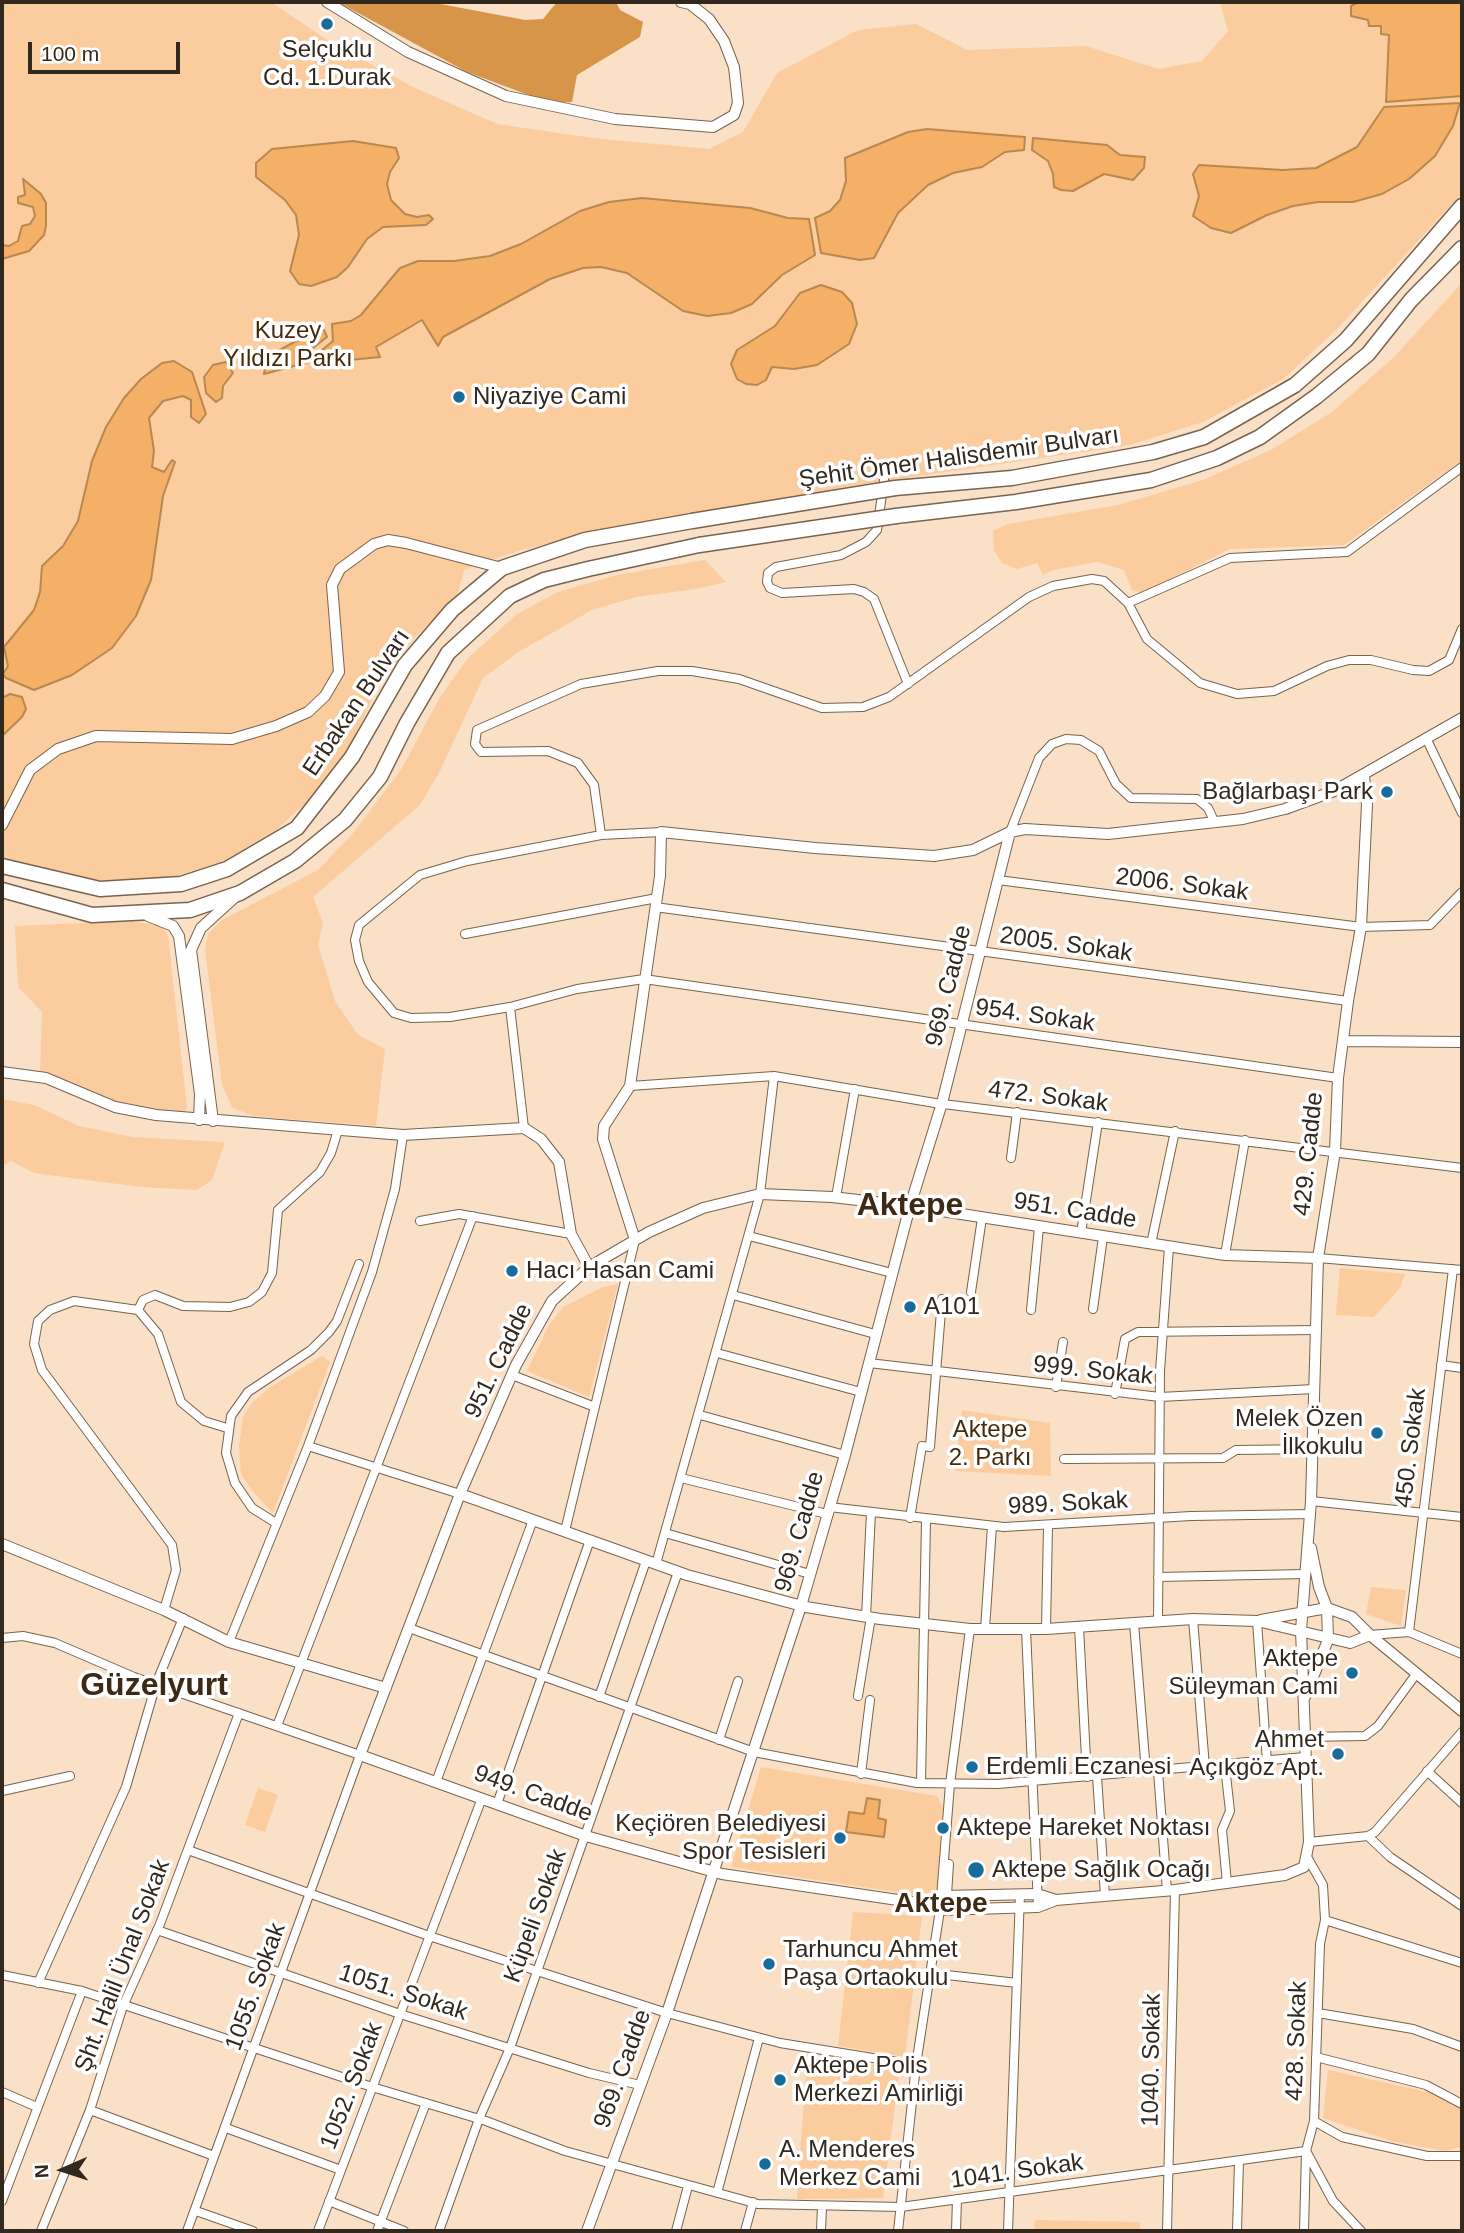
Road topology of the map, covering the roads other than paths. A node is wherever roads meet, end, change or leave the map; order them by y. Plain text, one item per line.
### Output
1 (327, 2) edge
2 (681, 2) edge
3 (1462, 206) edge
4 (1462, 248) edge
5 (1462, 467) edge
6 (885, 473) dead end
7 (502, 568) junction
8 (510, 596) joint
9 (1128, 603) junction
10 (1462, 629) edge
11 (908, 684) junction
12 (1462, 718) edge
13 (1427, 740) junction
14 (1364, 776) junction
15 (1462, 813) edge
16 (1215, 823) junction
17 (2, 825) edge
18 (661, 832) junction
19 (1010, 832) junction
20 (601, 835) junction
21 (2, 866) edge
22 (998, 880) junction
23 (2, 890) edge
24 (1462, 892) edge
25 (240, 893) junction
26 (656, 903) junction
27 (140, 914) junction
28 (1362, 927) junction
29 (466, 934) dead end
30 (979, 952) junction
31 (644, 979) junction
32 (1348, 1001) junction
33 (510, 1007) junction
34 (961, 1025) junction
35 (1344, 1041) junction
36 (1462, 1042) edge
37 (2, 1072) edge
38 (774, 1076) junction
39 (1338, 1078) junction
40 (630, 1086) junction
41 (855, 1089) junction
42 (942, 1103) junction
43 (1017, 1112) junction
44 (199, 1120) junction
45 (213, 1121) junction
46 (1098, 1122) junction
47 (524, 1128) junction
48 (338, 1130) junction
49 (1175, 1131) junction
50 (403, 1135) junction
51 (1245, 1140) junction
52 (1335, 1151) junction
53 (1011, 1158) dead end
54 (1462, 1168) edge
55 (760, 1194) junction
56 (836, 1198) junction
57 (909, 1206) junction
58 (473, 1216) junction
59 (982, 1218) junction
60 (420, 1221) dead end
61 (1039, 1227) junction
62 (1081, 1233) junction
63 (571, 1234) junction
64 (749, 1236) junction
65 (1103, 1237) junction
66 (635, 1240) junction
67 (1151, 1244) junction
68 (1169, 1247) junction
69 (1225, 1255) junction
70 (1318, 1258) junction
71 (359, 1265) dead end
72 (589, 1267) junction
73 (1458, 1269) edge
74 (892, 1273) junction
75 (971, 1292) dead end
76 (733, 1295) junction
77 (943, 1299) dead end
78 (1093, 1309) dead end
79 (138, 1310) junction
80 (1031, 1310) dead end
81 (1317, 1329) junction
82 (1162, 1332) junction
83 (875, 1334) junction
84 (1063, 1342) dead end
85 (717, 1353) junction
86 (869, 1363) junction
87 (1441, 1365) junction
88 (1462, 1368) edge
89 (936, 1372) junction
90 (512, 1375) junction
91 (1056, 1387) junction
92 (1314, 1389) junction
93 (861, 1392) junction
94 (1115, 1394) junction
95 (1160, 1398) junction
96 (595, 1407) junction
97 (700, 1415) junction
98 (227, 1428) junction
99 (309, 1446) junction
100 (1313, 1449) junction
101 (845, 1455) junction
102 (1159, 1458) junction
103 (1064, 1459) dead end
104 (376, 1466) junction
105 (681, 1478) junction
106 (460, 1493) junction
107 (1311, 1501) junction
108 (828, 1511) junction
109 (871, 1513) junction
110 (1422, 1513) junction
111 (1311, 1514) junction
112 (1462, 1517) edge
113 (910, 1518) junction
114 (1158, 1518) junction
115 (533, 1520) junction
116 (926, 1520) junction
117 (276, 1523) junction
118 (992, 1526) junction
119 (1048, 1526) junction
120 (565, 1531) junction
121 (666, 1533) junction
122 (1309, 1537) junction
123 (590, 1540) junction
124 (2, 1544) edge
125 (651, 1562) junction
126 (678, 1572) junction
127 (810, 1574) junction
128 (1305, 1574) junction
129 (1158, 1577) junction
130 (801, 1606) junction
131 (1327, 1608) junction
132 (164, 1610) junction
133 (1303, 1611) junction
134 (869, 1617) junction
135 (183, 1618) junction
136 (1193, 1619) junction
137 (1158, 1621) junction
138 (1257, 1621) junction
139 (1134, 1623) junction
140 (926, 1624) junction
141 (1079, 1627) junction
142 (409, 1628) junction
143 (970, 1629) junction
144 (985, 1629) junction
145 (1026, 1629) junction
146 (1046, 1629) junction
147 (1301, 1629) junction
148 (1409, 1632) junction
149 (1370, 1635) junction
150 (2, 1638) edge
151 (1328, 1640) junction
152 (229, 1642) junction
153 (481, 1654) junction
154 (1462, 1654) edge
155 (301, 1665) junction
156 (1417, 1673) junction
157 (542, 1677) junction
158 (738, 1681) dead end
159 (156, 1684) junction
160 (386, 1688) junction
161 (858, 1696) dead end
162 (599, 1697) junction
163 (870, 1700) dead end
164 (1304, 1700) junction
165 (631, 1709) junction
166 (1462, 1711) edge
167 (239, 1713) junction
168 (277, 1726) junction
169 (1462, 1732) edge
170 (1305, 1737) junction
171 (719, 1740) junction
172 (754, 1752) junction
173 (360, 1755) junction
174 (1305, 1757) junction
175 (1267, 1762) junction
176 (1225, 1766) junction
177 (1205, 1767) junction
178 (1158, 1771) junction
179 (1427, 1771) junction
180 (1146, 1772) junction
181 (861, 1774) junction
182 (70, 1776) dead end
183 (1097, 1776) junction
184 (1087, 1777) junction
185 (1034, 1781) junction
186 (436, 1782) junction
187 (922, 1783) junction
188 (952, 1784) junction
189 (2, 1791) edge
190 (482, 1798) junction
191 (1462, 1803) edge
192 (498, 1804) junction
193 (586, 1836) junction
194 (1368, 1836) junction
195 (1309, 1842) junction
196 (188, 1850) junction
197 (1307, 1857) junction
198 (715, 1872) junction
199 (1227, 1883) junction
200 (1171, 1891) junction
201 (311, 1892) junction
202 (1020, 1894) junction
203 (944, 1896) junction
204 (1105, 1896) junction
205 (1040, 1901) junction
206 (925, 1904) junction
207 (1462, 1906) edge
208 (1019, 1908) junction
209 (943, 1910) junction
210 (1325, 1920) junction
211 (157, 1930) junction
212 (429, 1936) junction
213 (1462, 1963) edge
214 (282, 1972) junction
215 (536, 1972) junction
216 (929, 1973) junction
217 (2, 1975) edge
218 (38, 1983) junction
219 (1017, 1983) junction
220 (82, 1991) junction
221 (123, 2006) junction
222 (667, 2013) junction
223 (1318, 2013) junction
224 (400, 2014) junction
225 (759, 2038) junction
226 (255, 2046) junction
227 (1462, 2047) edge
228 (510, 2048) junction
229 (1316, 2057) junction
230 (916, 2066) junction
231 (640, 2085) junction
232 (372, 2087) junction
233 (2, 2092) edge
234 (426, 2103) junction
235 (1462, 2104) edge
236 (37, 2107) junction
237 (90, 2110) junction
238 (479, 2119) junction
239 (1314, 2121) junction
240 (226, 2128) junction
241 (1306, 2151) junction
242 (214, 2156) junction
243 (1462, 2156) edge
244 (1239, 2161) junction
245 (611, 2162) junction
246 (341, 2171) junction
247 (1168, 2171) junction
248 (688, 2186) junction
249 (1010, 2192) junction
250 (717, 2193) junction
251 (957, 2199) junction
252 (2, 2201) edge
253 (329, 2201) junction
254 (753, 2202) junction
255 (822, 2206) junction
256 (901, 2207) junction
257 (196, 2211) junction
258 (380, 2221) junction
259 (41, 2231) edge
260 (187, 2231) edge
261 (253, 2231) edge
262 (318, 2231) edge
263 (376, 2231) edge
264 (404, 2231) edge
265 (439, 2231) edge
266 (587, 2231) edge
267 (676, 2231) edge
268 (745, 2231) edge
269 (821, 2231) edge
270 (898, 2231) edge
271 (956, 2231) edge
272 (1008, 2231) edge
273 (1167, 2231) edge
274 (1237, 2231) edge
275 (1304, 2231) edge
276 (1361, 2231) edge

1 - 2 street
3 - 7 highway, Şehit Ömer Halisdemir Bulvarı, bridge
4 - 8 highway, Şehit Ömer Halisdemir Bulvarı, bridge
5 - 9 street
6 - 11 street
7 - 17 street
7 - 21 highway, Erbakan Bulvarı
8 - 25 highway, Erbakan Bulvarı
9 - 10 street
9 - 11 street
11 - 20 street
12 - 13 street
13 - 14 street
13 - 15 street
14 - 16 street
14 - 28 street, 429. Cadde
16 - 19 street
16 - 19 street
18 - 19 street
18 - 20 street
18 - 26 street
19 - 22 street, 969. Cadde
20 - 33 street, 954. Sokak
22 - 28 street, 2006. Sokak
22 - 30 street, 969. Cadde
23 - 27 highway, Erbakan Bulvarı
24 - 28 street, 2006. Sokak
25 - 27 highway, Erbakan Bulvarı
25 - 45 street
26 - 29 street, 2005. Sokak
26 - 30 street, 2005. Sokak
26 - 31 street
27 - 44 street
28 - 32 street, 429. Cadde
30 - 32 street, 2005. Sokak
30 - 34 street, 969. Cadde
31 - 33 street, 954. Sokak
31 - 34 street, 954. Sokak
31 - 40 street
32 - 35 street, 429. Cadde
33 - 47 street
34 - 39 street, 954. Sokak
34 - 42 street, 969. Cadde
35 - 36 street
35 - 39 street, 429. Cadde
37 - 44 street
38 - 40 street, 472. Sokak
38 - 41 street, 472. Sokak
38 - 55 street
39 - 52 street, 429. Cadde
40 - 66 street
41 - 42 street, 472. Sokak
41 - 56 street
42 - 43 street, 472. Sokak
42 - 57 street, 969. Cadde
43 - 46 street, 472. Sokak
43 - 53 street
44 - 45 street
45 - 48 street
46 - 49 street, 472. Sokak
46 - 62 street
47 - 50 street
47 - 63 street
48 - 50 street
48 - 79 street
49 - 51 street, 472. Sokak
49 - 67 street
50 - 99 street
51 - 52 street, 472. Sokak
51 - 69 street
52 - 54 street, 472. Sokak
52 - 70 street, 429. Cadde
55 - 56 street, 951. Cadde
55 - 64 street
55 - 66 street, 951. Cadde
56 - 57 street, 951. Cadde
57 - 59 street, 951. Cadde
57 - 74 street, 969. Cadde
58 - 60 street
58 - 63 street
58 - 104 street
59 - 61 street, 951. Cadde
59 - 75 street
61 - 62 street, 951. Cadde
61 - 80 street
62 - 65 street, 951. Cadde
63 - 72 street
64 - 74 street
64 - 76 street
65 - 67 street, 951. Cadde
65 - 78 street
66 - 72 street, 951. Cadde
66 - 96 street
67 - 68 street, 951. Cadde
68 - 69 street, 951. Cadde
68 - 82 street
69 - 70 street, 951. Cadde
70 - 73 street
70 - 81 street, 429. Cadde
71 - 98 street
72 - 90 street, 951. Cadde
73 - 87 street, 450. Sokak
74 - 83 street, 969. Cadde
76 - 83 street
76 - 85 street
77 - 89 street
79 - 98 street
79 - 132 street
81 - 82 street
81 - 92 street, 429. Cadde
82 - 94 street
82 - 95 street
83 - 86 street, 969. Cadde
84 - 91 street
85 - 93 street
85 - 97 street
86 - 89 street, 999. Sokak
86 - 93 street, 969. Cadde
87 - 88 street
87 - 110 street, 450. Sokak
89 - 91 street, 999. Sokak
89 - 113 street
90 - 96 street
90 - 106 street, 951. Cadde
91 - 94 street, 999. Sokak
92 - 95 street, 999. Sokak
92 - 100 street, 429. Cadde
93 - 101 street, 969. Cadde
94 - 95 street, 999. Sokak
95 - 102 street
96 - 120 street
97 - 101 street
97 - 105 street
98 - 117 street
99 - 104 street
99 - 117 street
100 - 102 street
100 - 107 street, 429. Cadde
101 - 108 street, 969. Cadde
102 - 103 street
102 - 114 street
104 - 106 street
104 - 155 street
105 - 108 street, 989. Sokak
105 - 121 street
106 - 115 street
106 - 142 street, 951. Cadde
107 - 110 street
107 - 111 street, 429. Cadde
108 - 109 street, 989. Sokak
108 - 127 street, 969. Cadde
109 - 113 street, 989. Sokak
109 - 134 street
110 - 112 street
110 - 148 street, 450. Sokak
111 - 114 street, 989. Sokak
111 - 122 street, 429. Cadde
113 - 116 street, 989. Sokak
114 - 119 street, 989. Sokak
114 - 129 street
115 - 120 street
115 - 153 street
116 - 118 street, 989. Sokak
116 - 140 street
117 - 152 street
118 - 119 street, 989. Sokak
118 - 144 street
119 - 146 street
120 - 123 street
121 - 125 street
121 - 127 street
122 - 128 street, 429. Cadde
122 - 131 street
123 - 125 street
123 - 157 street
124 - 132 street
125 - 126 street
125 - 162 street
126 - 130 street
126 - 165 street, Küpeli Sokak
127 - 130 street, 969. Cadde
128 - 129 street
128 - 133 street, 429. Cadde
129 - 137 street
130 - 134 street
130 - 172 street, 969. Cadde
131 - 133 street
131 - 149 street
131 - 151 street
132 - 135 street
133 - 138 street
133 - 147 street, 429. Cadde
134 - 140 street
134 - 161 street
135 - 152 street
135 - 159 street
136 - 137 street
136 - 138 street
136 - 177 street
137 - 139 street
138 - 147 street
138 - 175 street
139 - 141 street
139 - 180 street
140 - 143 street
140 - 187 street
141 - 146 street
141 - 184 street
142 - 153 street
142 - 160 street, 951. Cadde
143 - 144 street
143 - 188 street
144 - 145 street
145 - 146 street
145 - 185 street
147 - 151 street
147 - 164 street, 429. Cadde
148 - 149 street
148 - 154 street
149 - 151 street
149 - 156 street
150 - 159 street
151 - 164 street
152 - 155 street
153 - 157 street
153 - 186 street
155 - 160 street
155 - 168 street
156 - 166 street
156 - 170 street
157 - 162 street
157 - 192 street
158 - 171 street
159 - 167 street
159 - 218 street
160 - 173 street, 951. Cadde
162 - 165 street
163 - 181 street
164 - 170 street, 429. Cadde
165 - 171 street
165 - 193 street, Küpeli Sokak
167 - 168 street
167 - 196 street, Şht. Halil Ünal Sokak
168 - 173 street
169 - 179 street
170 - 174 street, 429. Cadde
171 - 172 street
172 - 181 street
172 - 198 street, 969. Cadde
173 - 186 street, 949. Cadde
173 - 201 street, 1055. Sokak
174 - 175 street
174 - 195 street, 429. Cadde
175 - 176 street
176 - 177 street
176 - 199 street
177 - 178 street
178 - 180 street
178 - 200 street, 1040. Sokak
179 - 191 street
179 - 194 street
180 - 183 street
181 - 187 street
182 - 189 street
183 - 184 street
183 - 204 street
184 - 185 street
185 - 188 street
185 - 205 street
186 - 190 street, 949. Cadde
187 - 188 street
188 - 203 street
190 - 192 street, 949. Cadde
190 - 212 street, 1052. Sokak
192 - 193 street, 949. Cadde
193 - 198 street, 949. Cadde
193 - 215 street, Küpeli Sokak
194 - 195 street
194 - 207 street
195 - 197 street, 429. Cadde
196 - 201 street
196 - 211 street, Şht. Halil Ünal Sokak
197 - 199 street
197 - 210 street, 428. Sokak
198 - 206 street, 949. Cadde
198 - 222 street, 969. Cadde
199 - 200 street
200 - 204 street
200 - 247 street, 1040. Sokak
201 - 212 street
201 - 214 street, 1055. Sokak
202 - 203 street
202 - 205 street
202 - 208 street
203 - 206 street
203 - 209 street
204 - 205 street
205 - 208 street
206 - 209 street, 949. Cadde
208 - 209 street
208 - 219 street
209 - 216 street
210 - 213 street
210 - 223 street, 428. Sokak
211 - 214 street, 1051. Sokak
211 - 221 street, Şht. Halil Ünal Sokak
212 - 215 street
212 - 224 street, 1052. Sokak
214 - 224 street, 1051. Sokak
214 - 226 street, 1055. Sokak
215 - 222 street
215 - 228 street, Küpeli Sokak
216 - 219 street
216 - 230 street
217 - 218 street, 1041. Sokak
218 - 220 street, 1041. Sokak
219 - 249 street
220 - 221 street, 1041. Sokak
220 - 236 street
221 - 226 street, 1041. Sokak
221 - 237 street, Şht. Halil Ünal Sokak
222 - 225 street
222 - 231 street, 969. Cadde
223 - 227 street
223 - 229 street, 428. Sokak
224 - 228 street, 1051. Sokak
224 - 232 street, 1052. Sokak
225 - 230 street
225 - 250 street
226 - 232 street, 1041. Sokak
226 - 240 street, 1055. Sokak
228 - 231 street, 1051. Sokak
228 - 238 street, Küpeli Sokak
229 - 235 street
229 - 239 street, 428. Sokak
230 - 256 street
231 - 245 street, 969. Cadde
232 - 234 street, 1041. Sokak
232 - 246 street, 1052. Sokak
233 - 236 street
234 - 238 street, 1041. Sokak
234 - 258 street
236 - 252 street
237 - 242 street
237 - 259 street, Şht. Halil Ünal Sokak
238 - 245 street, 1041. Sokak
238 - 265 street, Küpeli Sokak
239 - 241 street, 428. Sokak
239 - 243 street
240 - 242 street, 1055. Sokak
240 - 246 street
241 - 244 street, 1041. Sokak
241 - 275 street, 428. Sokak
241 - 276 street
242 - 257 street, 1055. Sokak
244 - 247 street, 1041. Sokak
244 - 274 street
245 - 248 street, 1041. Sokak
245 - 266 street, 969. Cadde
246 - 253 street, 1052. Sokak
247 - 249 street, 1041. Sokak
247 - 273 street, 1040. Sokak
248 - 250 street, 1041. Sokak
248 - 267 street
249 - 251 street, 1041. Sokak
249 - 272 street
250 - 254 street, 1041. Sokak
251 - 256 street, 1041. Sokak
251 - 271 street
253 - 258 street
253 - 262 street, 1052. Sokak
254 - 255 street, 1041. Sokak
254 - 268 street
255 - 256 street, 1041. Sokak
255 - 269 street
256 - 270 street
257 - 260 street, 1055. Sokak
257 - 261 street
258 - 263 street
258 - 264 street

